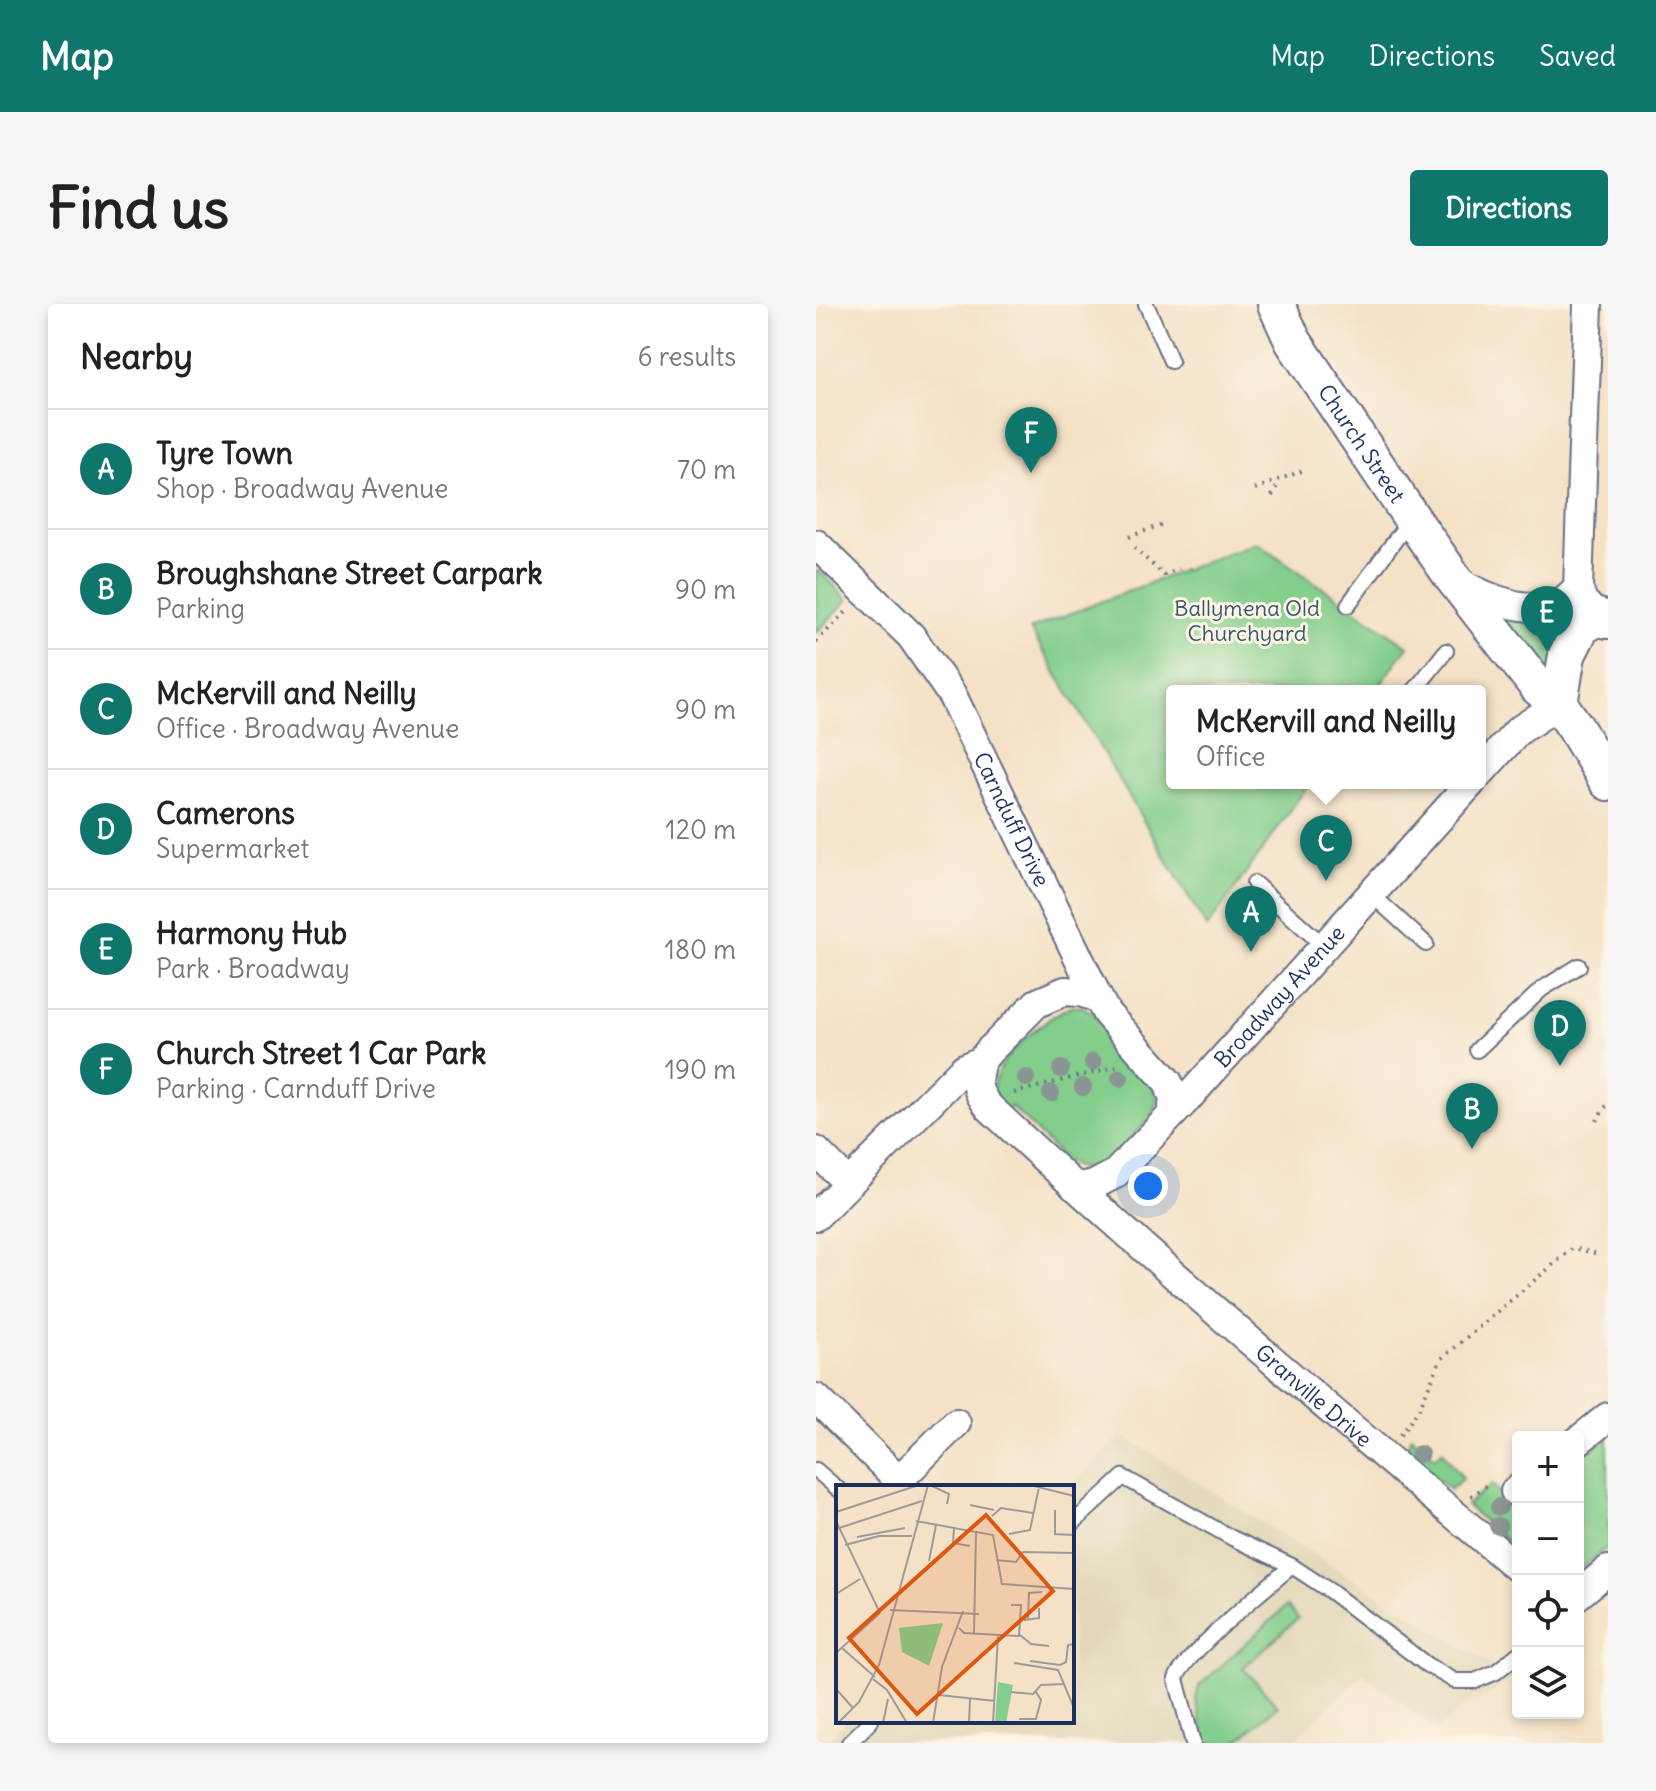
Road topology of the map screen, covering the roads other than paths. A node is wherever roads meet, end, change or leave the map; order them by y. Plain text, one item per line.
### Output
1 (1146, 304) edge
2 (1276, 304) edge
3 (1588, 304) edge
4 (1171, 361) dead end
5 (1415, 523) junction
6 (816, 544) edge
7 (1454, 579) junction
8 (1348, 605) dead end
9 (1595, 609) edge
10 (1446, 651) dead end
11 (1419, 685) edge
12 (1559, 704) junction
13 (1486, 766) edge
14 (1608, 782) edge
15 (1466, 789) edge
16 (1254, 883) dead end
17 (1371, 894) junction
18 (1426, 944) dead end
19 (1324, 946) junction
20 (1579, 966) dead end
21 (1098, 998) junction
22 (1477, 1050) dead end
23 (981, 1061) junction
24 (935, 1097) junction
25 (984, 1100) junction
26 (1172, 1114) junction
27 (816, 1151) edge
28 (1115, 1174) junction
29 (848, 1183) junction
30 (1074, 1186) junction
31 (816, 1216) edge
32 (1113, 1221) junction
33 (816, 1398) edge
34 (1608, 1417) edge
35 (956, 1423) dead end
36 (1584, 1436) edge
37 (816, 1470) edge
38 (836, 1487) edge
39 (1074, 1522) edge
40 (1512, 1563) edge
41 (1292, 1566) junction
42 (1608, 1570) edge
43 (1584, 1590) edge
44 (1512, 1659) edge
45 (869, 1723) edge
46 (849, 1743) edge
47 (1193, 1743) edge

1 - 4 lane
2 - 5 street, Church Street
3 - 9 street
5 - 7 street, Church Street
5 - 8 lane
6 - 21 street, Carnduff Drive
7 - 9 street, Church Street
7 - 12 street, Church Street
9 - 12 street
10 - 11 lane
12 - 13 street
12 - 14 street, Church Street
15 - 17 street, Broadway Avenue
16 - 19 lane
17 - 18 lane
17 - 19 street, Broadway Avenue
19 - 26 street, Broadway Avenue
20 - 22 lane
21 - 23 street
21 - 26 street, Carnduff Drive
23 - 24 street
23 - 25 street
24 - 25 street
24 - 29 street
25 - 30 street, Granville Drive
26 - 28 street, Broadway Avenue
27 - 29 street
28 - 30 street, Broadway Avenue
28 - 32 street
29 - 31 street
30 - 32 street, Granville Drive
32 - 40 street, Granville Drive
33 - 35 street
34 - 36 street
37 - 38 lane
39 - 41 lane
41 - 44 lane
41 - 47 lane
42 - 43 street
45 - 46 lane

